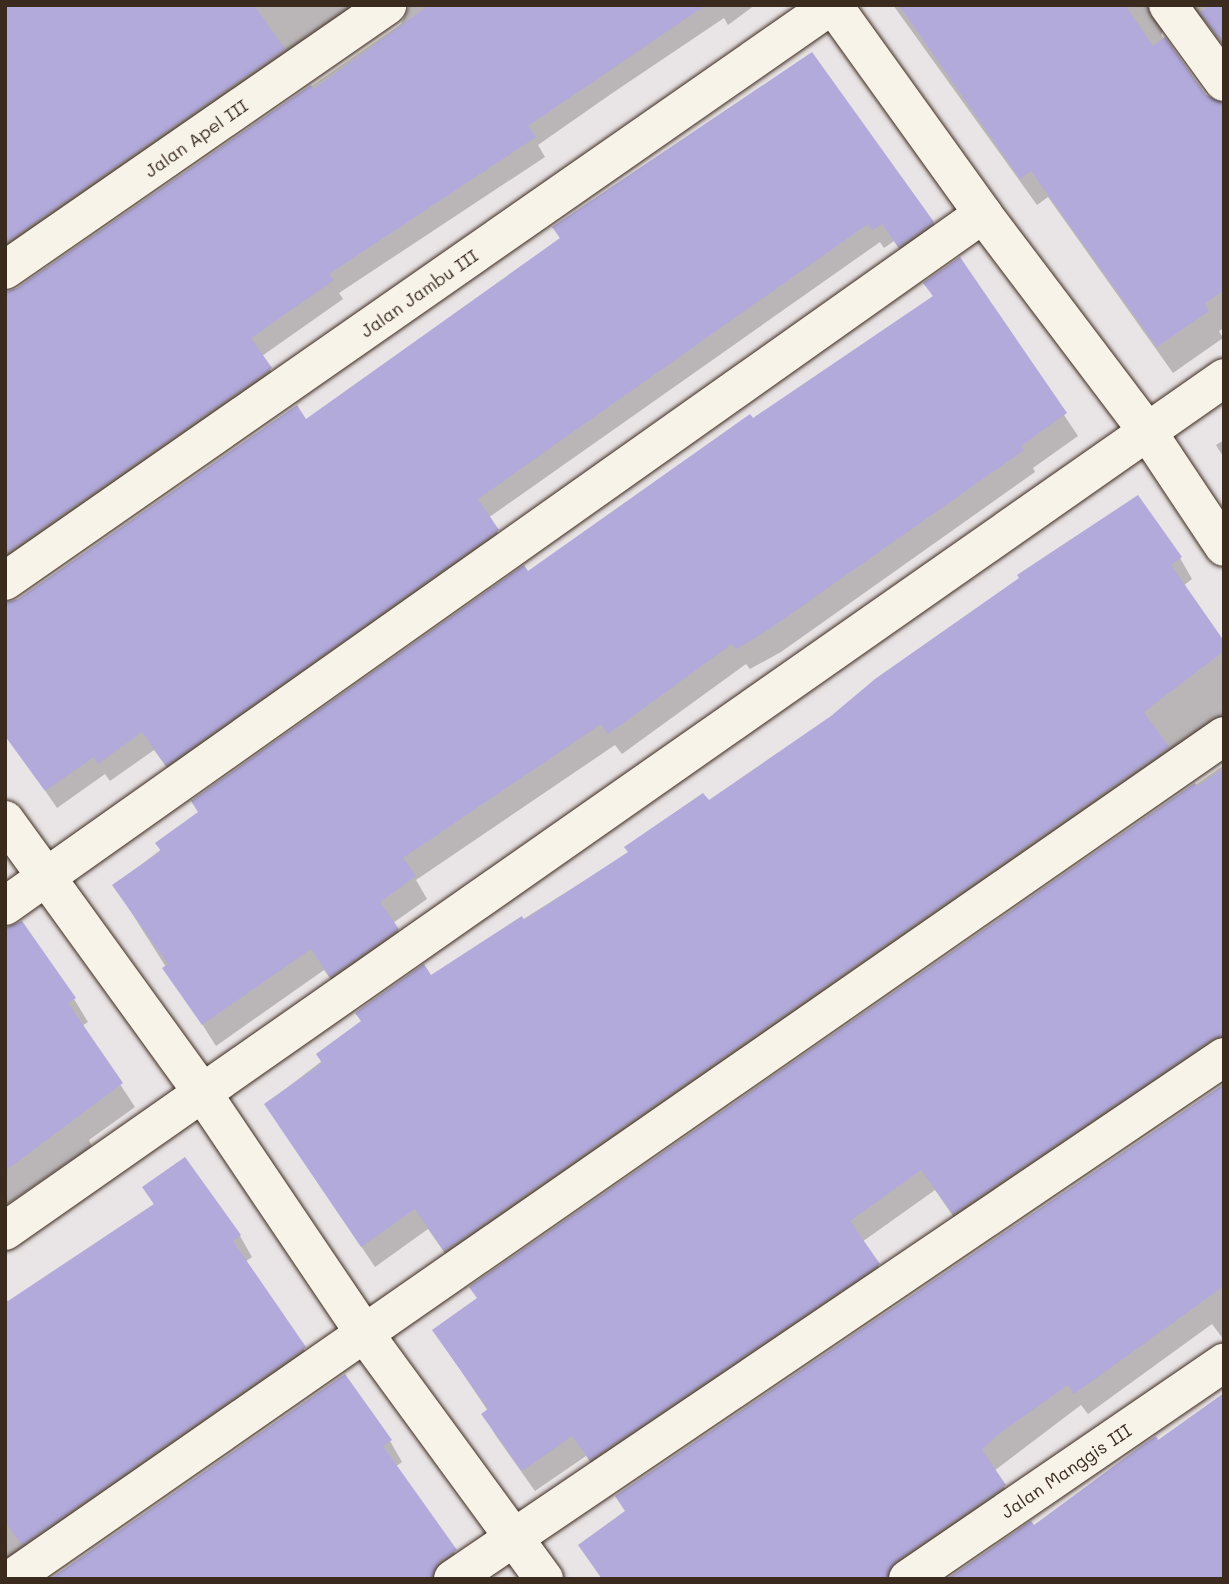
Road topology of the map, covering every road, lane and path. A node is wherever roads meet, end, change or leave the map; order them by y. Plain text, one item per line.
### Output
1 (387, 5) edge
2 (833, 5) edge
3 (1168, 5) edge
4 (1224, 82) edge
5 (982, 214) junction
6 (5, 270) edge
7 (1224, 378) edge
8 (1147, 431) junction
9 (1224, 547) edge
10 (5, 581) edge
11 (1224, 736) edge
12 (5, 820) edge
13 (48, 876) junction
14 (5, 906) edge
15 (1224, 1057) edge
16 (201, 1091) junction
17 (5, 1231) edge
18 (365, 1333) junction
19 (1224, 1363) edge
20 (513, 1536) junction
21 (11, 1579) edge
22 (453, 1579) edge
23 (544, 1579) edge
24 (908, 1579) edge

1 - 6 street, Jalan Apel III
2 - 5 street
2 - 10 street, Jalan Jambu III
3 - 4 street
5 - 8 street
5 - 13 street
7 - 8 street
8 - 9 street
8 - 16 street
11 - 18 street
12 - 13 street
13 - 14 street
13 - 16 street
15 - 20 street
16 - 17 street
16 - 18 street
18 - 20 street
18 - 21 street
19 - 24 street, Jalan Manggis III
20 - 22 street
20 - 23 street

